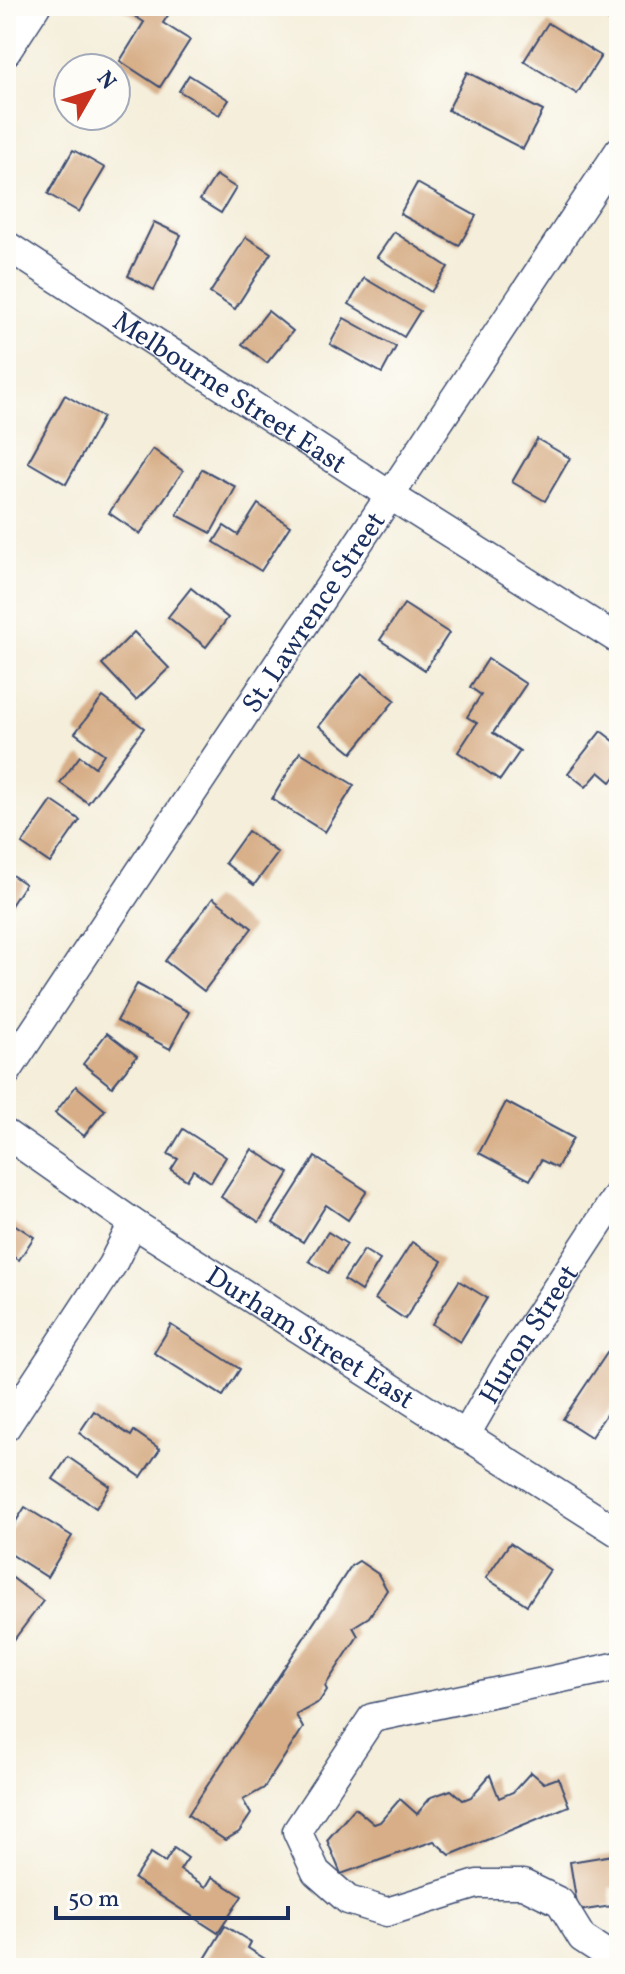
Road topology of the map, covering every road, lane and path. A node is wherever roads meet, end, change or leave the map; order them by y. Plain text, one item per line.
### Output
1 (36, 6) edge
2 (6, 52) edge
3 (619, 151) edge
4 (6, 245) edge
5 (391, 496) junction
6 (619, 640) edge
7 (6, 1073) edge
8 (6, 1134) edge
9 (619, 1193) edge
10 (133, 1223) junction
11 (6, 1427) edge
12 (465, 1436) junction
13 (619, 1533) edge
14 (619, 1666) edge
15 (619, 1962) edge

1 - 2 street
3 - 5 street, St. Lawrence Street
4 - 5 street, Melbourne Street East
5 - 6 street, Melbourne Street East
5 - 7 street, St. Lawrence Street
8 - 10 street, Durham Street East
9 - 12 street, Huron Street
10 - 11 street
10 - 12 street, Durham Street East
12 - 13 street, Durham Street East
14 - 15 street

